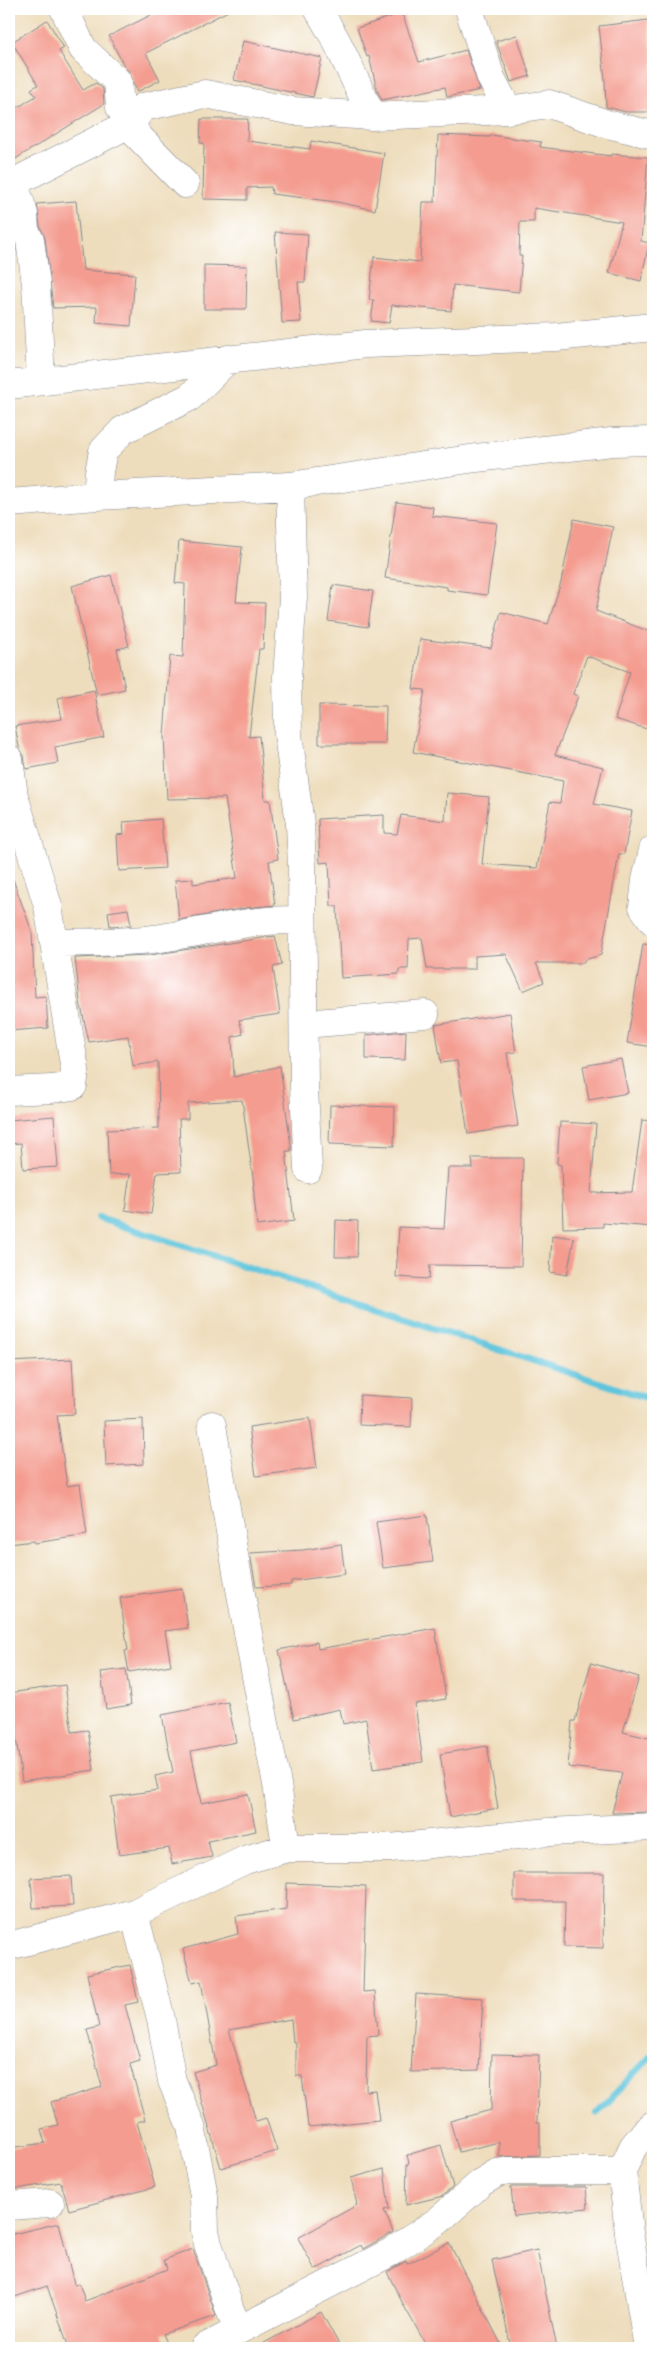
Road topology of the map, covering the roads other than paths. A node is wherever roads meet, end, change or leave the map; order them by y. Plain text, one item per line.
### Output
1 (64, 9) edge
2 (318, 9) edge
3 (470, 9) edge
4 (508, 110) junction
5 (372, 116) junction
6 (131, 123) junction
7 (653, 135) edge
8 (185, 184) dead end
9 (9, 185) edge
10 (9, 193) edge
11 (653, 327) edge
12 (228, 359) junction
13 (41, 380) junction
14 (9, 384) edge
15 (653, 441) edge
16 (290, 486) junction
17 (97, 496) junction
18 (9, 503) edge
19 (9, 759) edge
20 (653, 850) edge
21 (302, 921) junction
22 (653, 921) edge
23 (54, 943) junction
24 (426, 1014) dead end
25 (304, 1024) junction
26 (9, 1091) edge
27 (308, 1169) dead end
28 (212, 1425) dead end
29 (653, 1827) edge
30 (287, 1848) junction
31 (134, 1913) junction
32 (9, 1946) edge
33 (653, 2125) edge
34 (622, 2171) junction
35 (50, 2203) dead end
36 (9, 2206) edge
37 (239, 2330) junction
38 (204, 2348) edge
39 (648, 2348) edge

1 - 6 street
2 - 5 street
3 - 4 street
4 - 5 street
4 - 7 street
5 - 6 street
6 - 8 street
6 - 9 street
10 - 13 street
11 - 12 street
12 - 13 street
12 - 17 street
13 - 14 street
15 - 16 street
16 - 17 street
16 - 21 street
17 - 18 street
19 - 23 street
20 - 22 street
21 - 23 street
21 - 25 street
23 - 26 street
24 - 25 street
25 - 27 street
28 - 30 street
29 - 30 street
30 - 31 street
31 - 32 street
31 - 37 street
33 - 34 street
34 - 37 street
34 - 39 street
35 - 36 street
37 - 38 street

